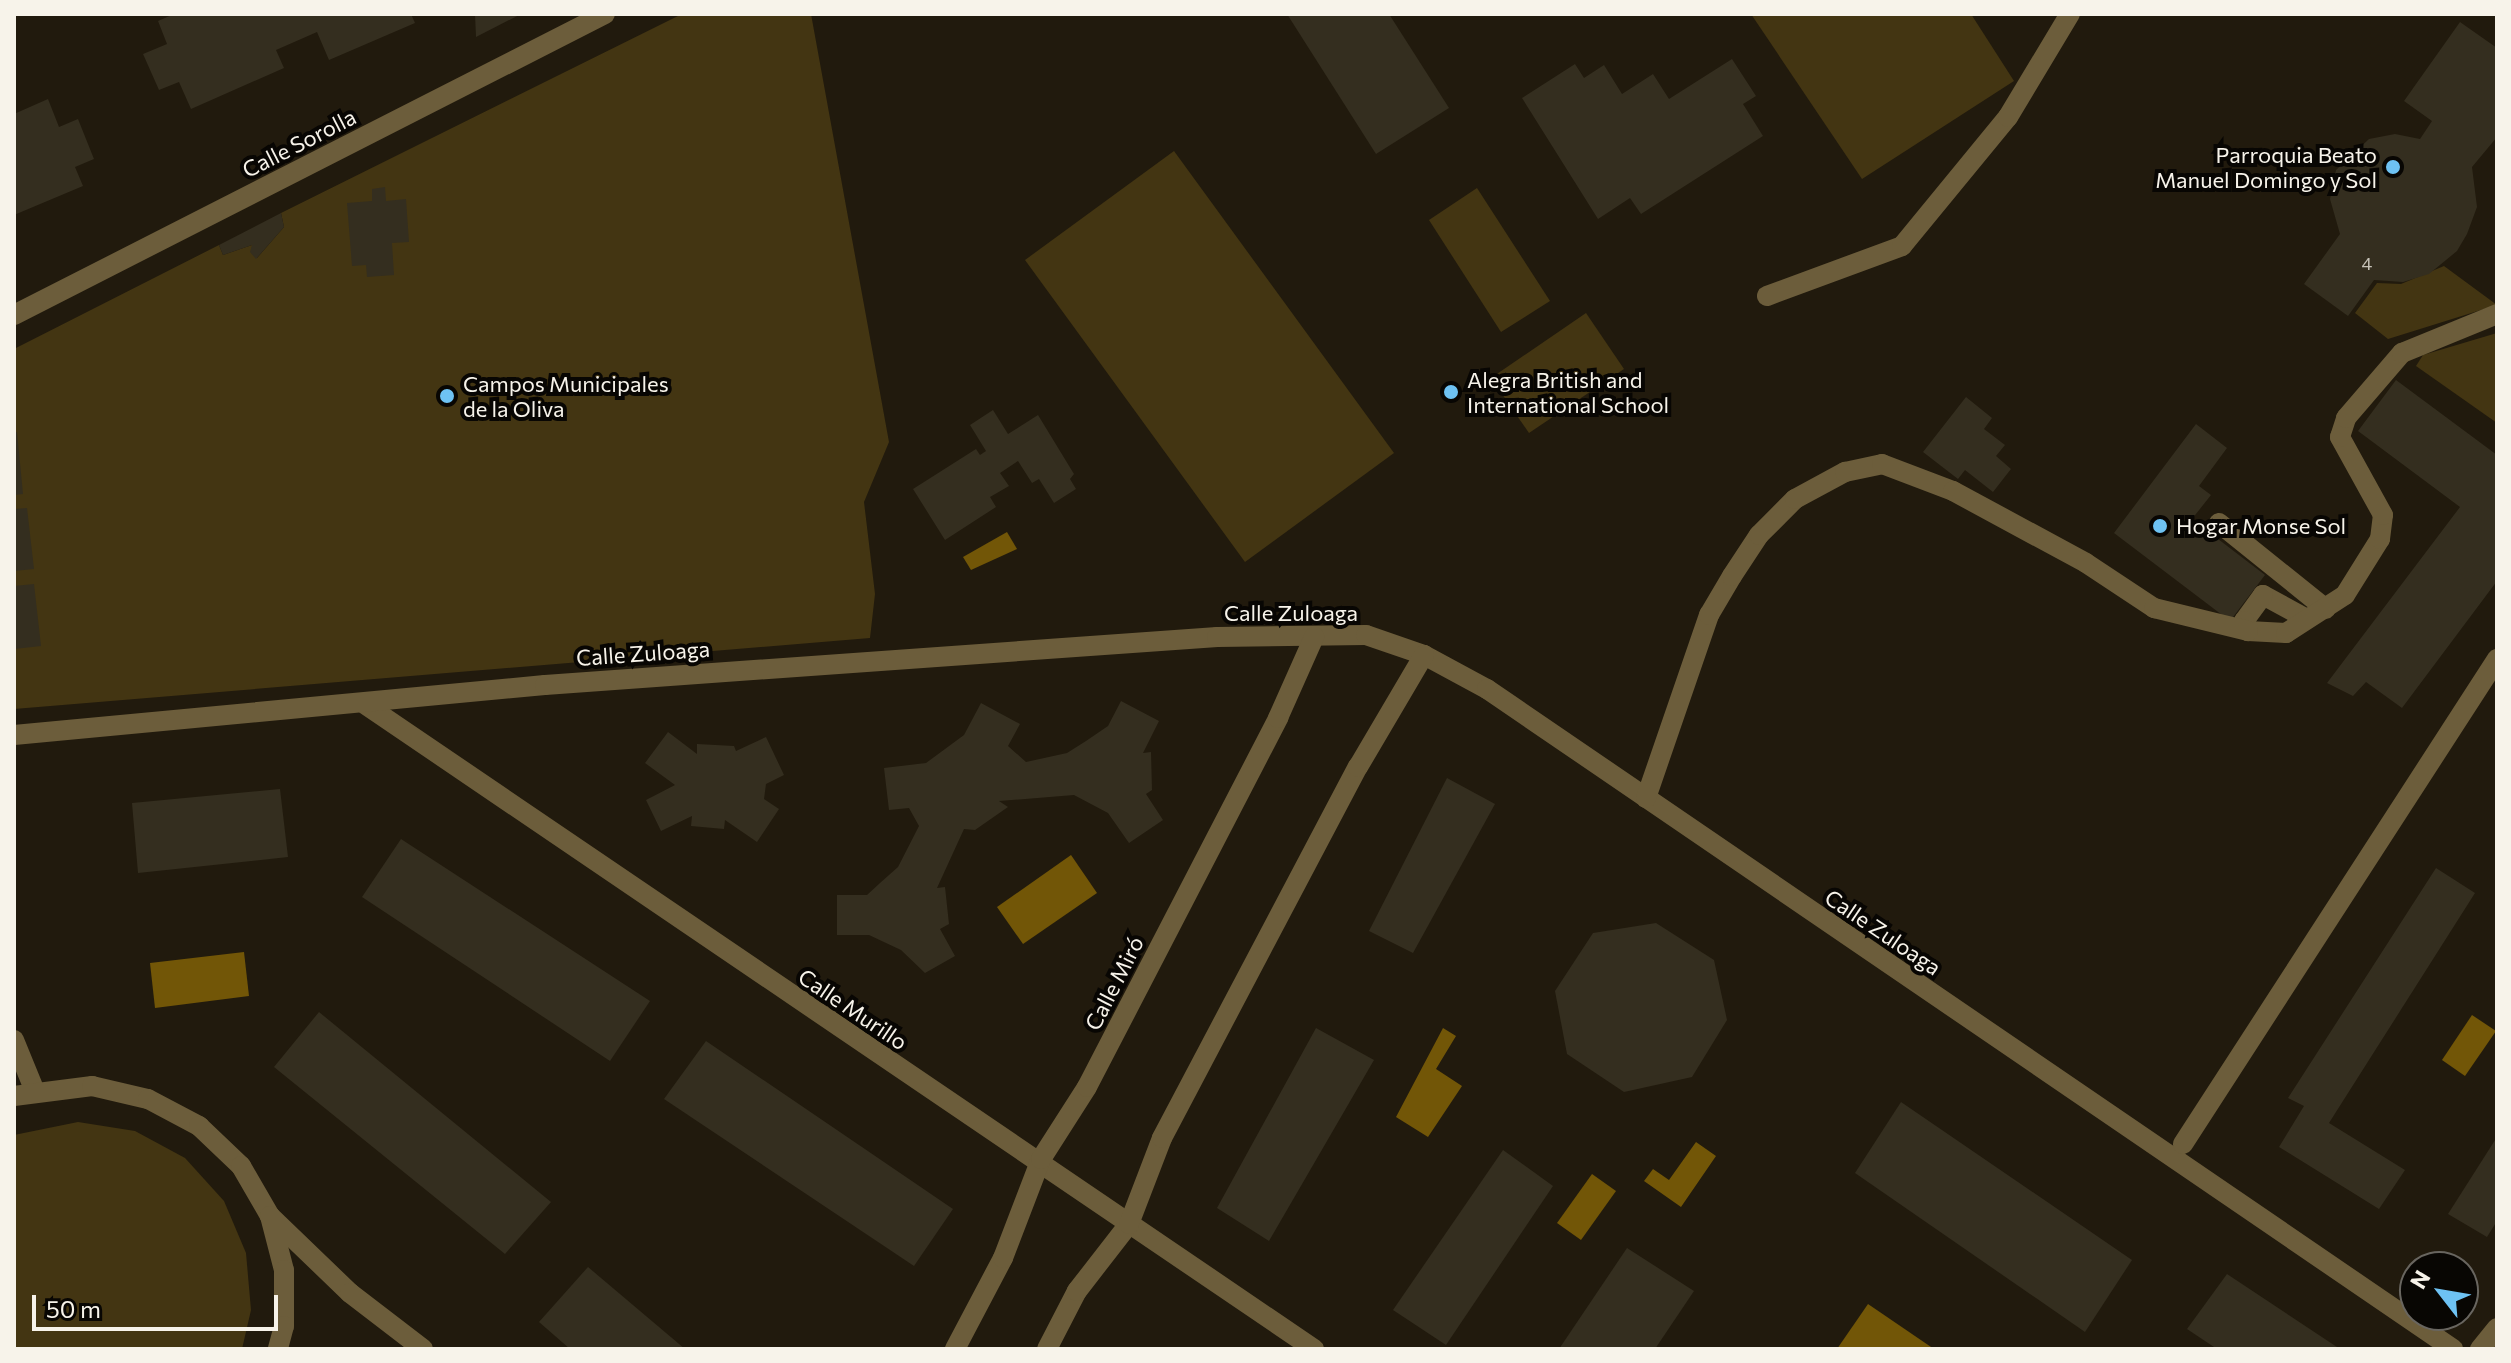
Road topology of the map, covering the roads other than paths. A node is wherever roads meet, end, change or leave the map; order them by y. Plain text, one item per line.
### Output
1 (605, 14) edge
2 (2070, 14) edge
3 (1767, 296) dead end
4 (2497, 314) edge
5 (14, 315) edge
6 (2219, 523) dead end
7 (2326, 609) junction
8 (2305, 618) junction
9 (2248, 631) junction
10 (1314, 637) junction
11 (1424, 655) junction
12 (2497, 659) edge
13 (366, 705) junction
14 (14, 735) edge
15 (1646, 798) junction
16 (14, 1040) edge
17 (24, 1092) edge
18 (2183, 1144) dead end
19 (1041, 1159) junction
20 (270, 1216) junction
21 (1129, 1224) junction
22 (2497, 1328) edge
23 (278, 1349) edge
24 (423, 1349) edge
25 (955, 1349) edge
26 (1047, 1349) edge
27 (1314, 1349) edge
28 (2453, 1349) edge
29 (2480, 1349) edge

1 - 5 street, Calle Sorolla
2 - 3 street
4 - 7 street
6 - 7 street
7 - 8 street
8 - 9 street
8 - 9 street
9 - 15 street
10 - 11 street, Calle Zuloaga
10 - 13 street, Calle Zuloaga
10 - 19 street, Calle Miró
11 - 15 street, Calle Zuloaga
11 - 21 street
12 - 18 street
13 - 14 street, Calle Zuloaga
13 - 19 street, Calle Murillo
15 - 28 street, Calle Zuloaga
16 - 17 street
17 - 20 street
19 - 21 street, Calle Murillo
19 - 25 street, Calle Miró
20 - 23 street
20 - 24 street
21 - 26 street
21 - 27 street, Calle Murillo
22 - 29 street

